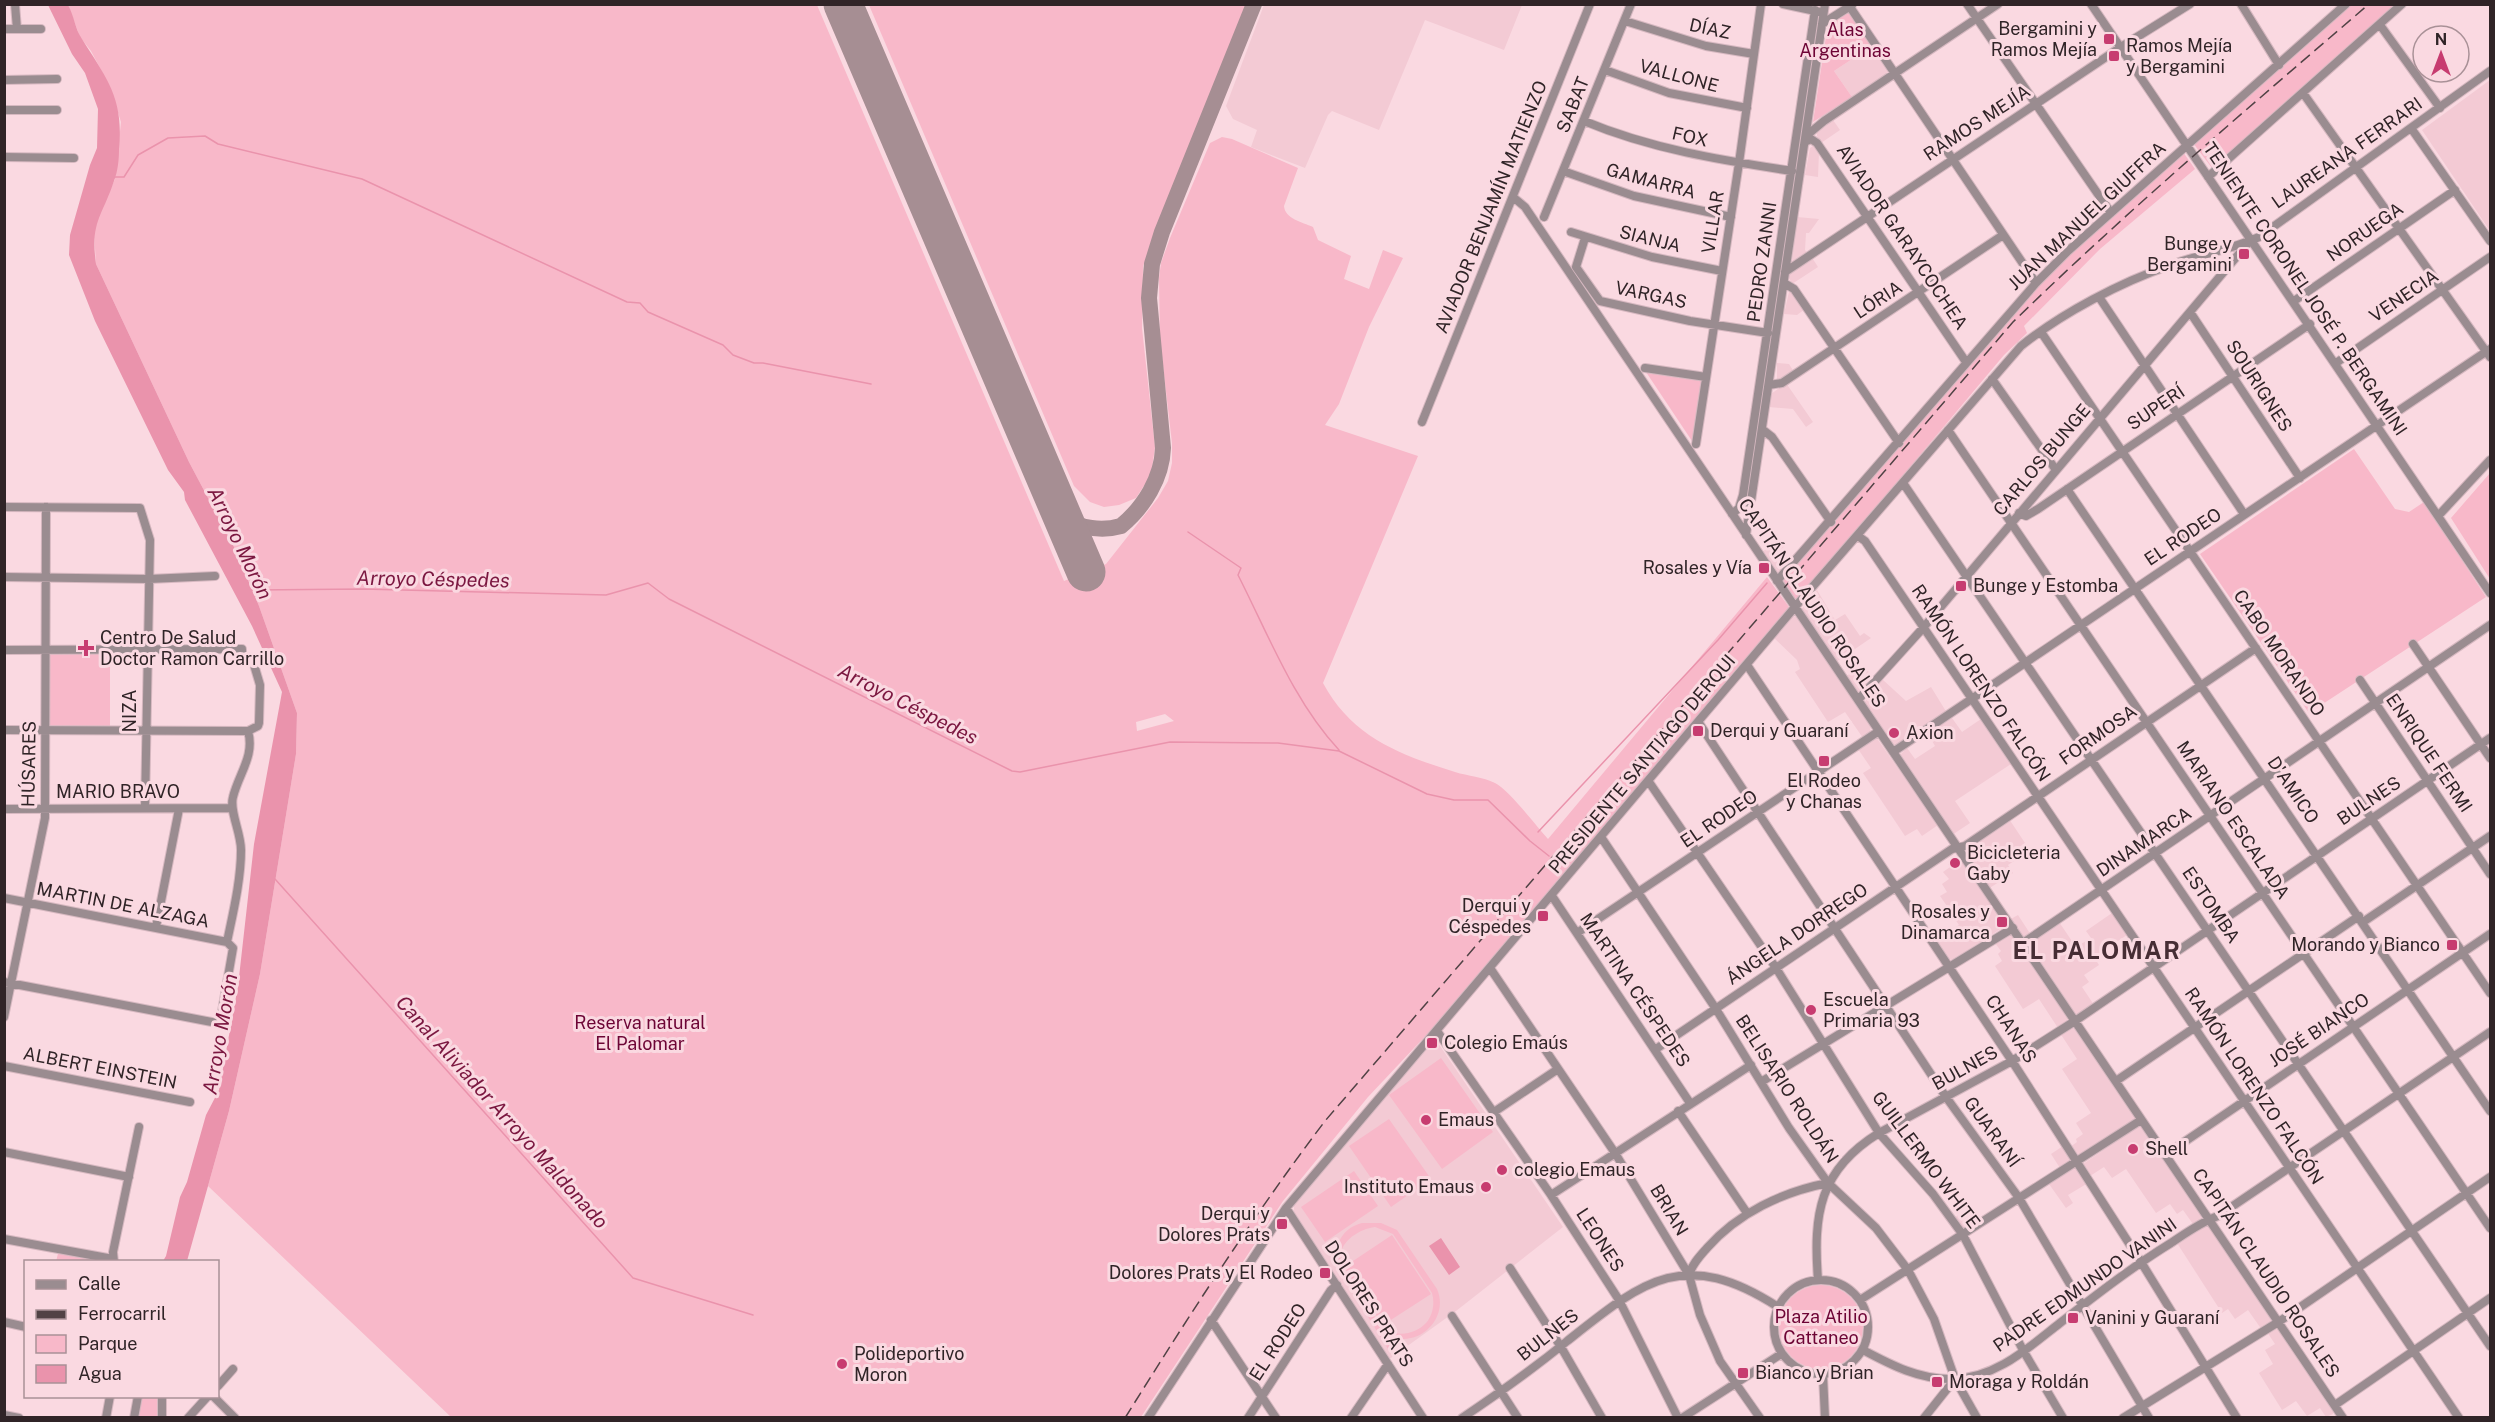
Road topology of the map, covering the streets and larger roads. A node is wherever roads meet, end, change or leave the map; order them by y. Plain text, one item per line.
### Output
1 (15, 4) edge
2 (1590, 4) edge
3 (1631, 4) edge
4 (1761, 4) edge
5 (1783, 4) edge
6 (1825, 4) edge
7 (1967, 4) edge
8 (1998, 4) edge
9 (2091, 4) edge
10 (2190, 4) edge
11 (2241, 4) edge
12 (2346, 4) edge
13 (2402, 4) edge
14 (1849, 5) edge
15 (1820, 16) junction
16 (1977, 19) junction
17 (1625, 21) junction
18 (2380, 25) junction
19 (4, 29) edge
20 (17, 29) junction
21 (41, 29) dead end
22 (2121, 47) junction
23 (1754, 54) junction
24 (2279, 65) junction
25 (1605, 70) junction
26 (2490, 71) edge
27 (1895, 74) junction
28 (57, 79) dead end
29 (4, 80) edge
30 (2303, 93) junction
31 (2036, 104) junction
32 (1747, 108) junction
33 (2440, 108) junction
34 (4, 110) edge
35 (57, 110) dead end
36 (1584, 121) junction
37 (2411, 128) junction
38 (1805, 139) junction
39 (2187, 146) junction
40 (4, 158) edge
41 (75, 158) dead end
42 (1951, 159) junction
43 (1739, 163) junction
44 (2357, 167) junction
45 (1563, 171) junction
46 (1792, 171) junction
47 (2208, 177) junction
48 (2455, 190) junction
49 (1513, 197) junction
50 (2112, 213) junction
51 (1868, 216) junction
52 (1544, 217) dead end
53 (1731, 217) junction
54 (2400, 228) junction
55 (1571, 232) dead end
56 (2003, 235) junction
57 (1585, 238) junction
58 (2251, 241) junction
59 (2490, 241) edge
60 (2490, 257) edge
61 (1722, 271) junction
62 (1785, 272) junction
63 (1784, 283) junction
64 (2036, 283) junction
65 (2443, 290) junction
66 (1920, 292) junction
67 (2099, 297) junction
68 (2294, 301) junction
69 (2190, 312) junction
70 (2310, 324) junction
71 (1714, 326) junction
72 (2041, 332) junction
73 (1768, 333) junction
74 (1834, 348) junction
75 (2489, 352) edge
76 (1966, 362) junction
77 (2336, 363) junction
78 (2144, 365) junction
79 (1645, 368) dead end
80 (1706, 377) junction
81 (2232, 377) junction
82 (1992, 379) junction
83 (1768, 385) junction
84 (2177, 413) junction
85 (2100, 417) junction
86 (1422, 422) dead end
87 (2378, 424) junction
88 (1763, 430) junction
89 (1948, 430) junction
90 (1899, 443) junction
91 (1696, 444) dead end
92 (2122, 451) junction
93 (2490, 460) edge
94 (2056, 470) junction
95 (2300, 478) junction
96 (1903, 483) junction
97 (2067, 489) junction
98 (4, 507) edge
99 (46, 507) junction
100 (2019, 513) junction
101 (1731, 514) junction
102 (2244, 514) junction
103 (2439, 515) junction
104 (1831, 522) junction
105 (2011, 523) junction
106 (1746, 535) junction
107 (1858, 536) junction
108 (2190, 552) junction
109 (1967, 575) junction
110 (215, 576) dead end
111 (4, 578) edge
112 (47, 578) junction
113 (149, 579) junction
114 (1777, 581) junction
115 (2136, 589) junction
116 (2490, 593) edge
117 (1796, 607) junction
118 (2490, 625) edge
119 (2080, 627) junction
120 (1923, 628) junction
121 (2413, 644) dead end
122 (2256, 648) junction
123 (4, 650) edge
124 (46, 650) junction
125 (147, 650) junction
126 (2027, 663) junction
127 (1747, 665) junction
128 (2429, 667) junction
129 (2360, 680) dead end
130 (2202, 684) junction
131 (1972, 699) junction
132 (1858, 700) junction
133 (2376, 704) junction
134 (2146, 722) junction
135 (1699, 723) junction
136 (4, 730) edge
137 (46, 730) junction
138 (147, 730) junction
139 (1879, 730) junction
140 (248, 731) junction
141 (2490, 738) edge
142 (2319, 742) junction
143 (2481, 744) junction
144 (1893, 752) junction
145 (2490, 758) edge
146 (2093, 759) junction
147 (1819, 771) junction
148 (2265, 779) junction
149 (2427, 781) junction
150 (1649, 782) junction
151 (2038, 796) junction
152 (4, 808) edge
153 (145, 808) junction
154 (179, 808) junction
155 (231, 808) junction
156 (45, 809) junction
157 (1757, 812) junction
158 (2211, 817) junction
159 (2373, 819) junction
160 (2490, 836) edge
161 (1600, 837) junction
162 (1958, 848) junction
163 (2473, 848) junction
164 (1698, 853) junction
165 (2156, 853) junction
166 (2318, 855) junction
167 (2490, 874) edge
168 (2418, 885) junction
169 (1897, 887) junction
170 (2102, 891) junction
171 (1638, 893) junction
172 (2263, 893) junction
173 (1552, 896) junction
174 (4, 898) edge
175 (27, 903) junction
176 (2361, 919) junction
177 (156, 927) junction
178 (1836, 928) junction
179 (2013, 928) junction
180 (2208, 930) junction
181 (1577, 933) junction
182 (2490, 934) edge
183 (2022, 943) junction
184 (230, 945) junction
185 (2463, 952) junction
186 (2303, 954) junction
187 (1950, 967) junction
188 (2153, 967) junction
189 (1490, 968) junction
190 (1776, 968) junction
191 (8, 983) edge
192 (2250, 990) junction
193 (2408, 990) junction
194 (2490, 993) edge
195 (1886, 1005) junction
196 (1716, 1009) junction
197 (4, 1017) edge
198 (2075, 1021) junction
199 (2353, 1026) junction
200 (2194, 1027) junction
201 (1437, 1031) junction
202 (2490, 1032) edge
203 (1824, 1042) junction
204 (1656, 1049) junction
205 (2453, 1057) junction
206 (2012, 1061) junction
207 (2299, 1064) junction
208 (1751, 1065) junction
209 (4, 1066) edge
210 (1558, 1069) junction
211 (2116, 1081) junction
212 (1761, 1082) junction
213 (2398, 1094) junction
214 (1946, 1097) junction
215 (2244, 1101) junction
216 (190, 1102) dead end
217 (1690, 1103) junction
218 (2490, 1111) edge
219 (1494, 1112) junction
220 (1678, 1112) junction
221 (2141, 1120) junction
222 (139, 1127) dead end
223 (2345, 1131) junction
224 (1880, 1133) junction
225 (4, 1152) edge
226 (1615, 1153) junction
227 (2166, 1155) junction
228 (2077, 1163) junction
229 (2289, 1168) junction
230 (129, 1177) junction
231 (2490, 1177) edge
232 (1828, 1183) junction
233 (2467, 1193) junction
234 (1551, 1195) junction
235 (2019, 1198) junction
236 (1286, 1208) junction
237 (1747, 1213) junction
238 (2210, 1219) junction
239 (2490, 1228) edge
240 (2412, 1231) junction
241 (1963, 1235) junction
242 (4, 1239) edge
243 (114, 1260) edge
244 (2141, 1262) junction
245 (1510, 1268) dead end
246 (2358, 1268) junction
247 (1908, 1270) junction
248 (1689, 1275) junction
249 (1818, 1280) junction
250 (1337, 1285) junction
251 (2490, 1298) edge
252 (1619, 1300) junction
253 (1860, 1300) junction
254 (2083, 1306) junction
255 (1778, 1307) junction
256 (2468, 1313) junction
257 (1452, 1316) dead end
258 (1211, 1320) junction
259 (2280, 1321) junction
260 (4, 1322) edge
261 (24, 1327) edge
262 (2490, 1346) edge
263 (1561, 1347) junction
264 (1863, 1350) junction
265 (2413, 1350) junction
266 (2024, 1352) junction
267 (1781, 1354) junction
268 (1388, 1364) junction
269 (2206, 1366) junction
270 (234, 1369) dead end
271 (1824, 1375) junction
272 (1955, 1379) junction
273 (1734, 1383) junction
274 (219, 1385) edge
275 (1501, 1392) junction
276 (1262, 1396) junction
277 (111, 1398) edge
278 (138, 1398) edge
279 (162, 1398) edge
280 (206, 1398) edge
281 (215, 1398) edge
282 (2142, 1406) junction
283 (2338, 1413) edge
284 (4, 1415) edge
285 (19, 1418) edge
286 (106, 1418) edge
287 (134, 1418) edge
288 (162, 1418) edge
289 (188, 1418) edge
290 (235, 1418) edge
291 (1148, 1418) edge
292 (1248, 1418) edge
293 (1276, 1418) edge
294 (1351, 1418) edge
295 (1423, 1418) edge
296 (1462, 1418) edge
297 (1518, 1418) edge
298 (1602, 1418) edge
299 (1678, 1418) edge
300 (1682, 1418) edge
301 (1760, 1418) edge
302 (1825, 1418) edge
303 (1924, 1418) edge
304 (1977, 1418) edge
305 (2063, 1418) edge
306 (2122, 1418) edge
307 (2149, 1418) edge
308 (2237, 1418) edge
309 (2459, 1418) edge

1 - 20 street
2 - 49 street, AVIADOR BENJAMÍN MATIENZO
3 - 17 street, SABAT
4 - 23 street, VILLAR
5 - 15 street
6 - 15 street
7 - 16 street
8 - 16 street
9 - 22 street, TENIENTE CORONEL JOSÉ P. BERGAMINI
10 - 22 street, RAMOS MEJÍA
11 - 24 street
12 - 24 street, JUAN MANUEL GIUFFRA
13 - 18 street
14 - 15 street
14 - 27 street
15 - 38 street
15 - 46 street, PEDRO ZANNI
16 - 27 street
16 - 31 street
17 - 23 street, DÍAZ
17 - 25 street, SABAT
18 - 30 street
18 - 33 street
19 - 20 street
20 - 21 street
22 - 31 street, RAMOS MEJÍA
22 - 39 street, TENIENTE CORONEL JOSÉ P. BERGAMINI
23 - 32 street, VILLAR
24 - 39 street, JUAN MANUEL GIUFFRA
25 - 32 street, VALLONE
25 - 36 street, SABAT
26 - 33 street, LAUREANA FERRARI
27 - 38 street
27 - 42 street
28 - 29 street
30 - 44 street
30 - 47 street
31 - 42 street, RAMOS MEJÍA
31 - 50 street
32 - 43 street, VILLAR
33 - 37 street, LAUREANA FERRARI
34 - 35 street
36 - 43 street, FOX
36 - 45 street, SABAT
37 - 44 street, LAUREANA FERRARI
37 - 48 street
38 - 51 street, AVIADOR GARAYCOCHEA
38 - 62 street
39 - 47 street, TENIENTE CORONEL JOSÉ P. BERGAMINI
39 - 50 street, JUAN MANUEL GIUFFRA
40 - 41 street
42 - 51 street, RAMOS MEJÍA
42 - 56 street
43 - 46 street, FOX
43 - 53 street, VILLAR
44 - 54 street
44 - 58 street, LAUREANA FERRARI
45 - 52 street, SABAT
45 - 53 street, GAMARRA
46 - 73 street, PEDRO ZANNI
47 - 58 street, TENIENTE CORONEL JOSÉ P. BERGAMINI
48 - 54 street, NORUEGA
48 - 59 street
49 - 86 street, AVIADOR BENJAMÍN MATIENZO
49 - 101 street, CAPITÁN CLAUDIO ROSALES
50 - 64 street, JUAN MANUEL GIUFFRA
51 - 62 street, RAMOS MEJÍA
51 - 66 street, AVIADOR GARAYCOCHEA
53 - 61 street, VILLAR
54 - 65 street
54 - 68 street, NORUEGA
55 - 57 street, SIANJA
56 - 64 street
56 - 66 street, LÓRIA
57 - 61 street, SIANJA
57 - 71 street, VARGAS
58 - 67 street, PRESIDENTE SANTIAGO DERQUI
58 - 68 street, TENIENTE CORONEL JOSÉ P. BERGAMINI
58 - 69 street, CARLOS BUNGE
60 - 65 street, VENECIA
61 - 71 street, VILLAR
62 - 63 street
63 - 74 street
63 - 83 street
64 - 76 street, JUAN MANUEL GIUFFRA
65 - 75 street
65 - 77 street, VENECIA
66 - 74 street, LÓRIA
66 - 76 street, AVIADOR GARAYCOCHEA
67 - 72 street, PRESIDENTE SANTIAGO DERQUI
67 - 78 street
68 - 70 street, TENIENTE CORONEL JOSÉ P. BERGAMINI
69 - 78 street, CARLOS BUNGE
69 - 81 street, SOURIGNES
70 - 77 street, TENIENTE CORONEL JOSÉ P. BERGAMINI
70 - 81 street, SUPERÍ
71 - 73 street, VARGAS
71 - 80 street, VILLAR
72 - 82 street, PRESIDENTE SANTIAGO DERQUI
72 - 85 street, CABO MORANDO
73 - 101 street, PEDRO ZANNI
74 - 83 street, LÓRIA
74 - 90 street
75 - 87 street, EL RODEO
76 - 90 street, JUAN MANUEL GIUFFRA
77 - 87 street, TENIENTE CORONEL JOSÉ P. BERGAMINI
78 - 84 street
78 - 85 street, CARLOS BUNGE
79 - 80 street
80 - 91 street, VILLAR
81 - 84 street, SUPERÍ
81 - 95 street, SOURIGNES
82 - 89 street, PRESIDENTE SANTIAGO DERQUI
82 - 94 street
83 - 88 street
84 - 92 street, SUPERÍ
84 - 102 street
85 - 92 street, CABO MORANDO
85 - 94 street, CARLOS BUNGE
87 - 95 street, EL RODEO
87 - 103 street, TENIENTE CORONEL JOSÉ P. BERGAMINI
88 - 104 street
88 - 106 street
89 - 96 street, PRESIDENTE SANTIAGO DERQUI
89 - 105 street, MARIANO ESCALADA
90 - 104 street, JUAN MANUEL GIUFFRA
92 - 97 street, SUPERÍ
92 - 108 street, CABO MORANDO
93 - 103 street
94 - 100 street, CARLOS BUNGE
95 - 102 street, EL RODEO
96 - 107 street, PRESIDENTE SANTIAGO DERQUI
96 - 109 street, ESTOMBA
97 - 100 street, SUPERÍ
97 - 115 street, D'AMICO
98 - 99 street
99 - 112 street, HÚSARES
99 - 113 street, NIZA
100 - 105 street, CARLOS BUNGE
101 - 106 street, CAPITÁN CLAUDIO ROSALES
102 - 108 street, EL RODEO
103 - 116 street, TENIENTE CORONEL JOSÉ P. BERGAMINI
104 - 114 street, JUAN MANUEL GIUFFRA
105 - 109 street, CARLOS BUNGE
105 - 119 street, MARIANO ESCALADA
106 - 114 street, CAPITÁN CLAUDIO ROSALES
107 - 117 street, PRESIDENTE SANTIAGO DERQUI
107 - 120 street, RAMÓN LORENZO FALCÓN
108 - 115 street, EL RODEO
108 - 122 street, CABO MORANDO
109 - 120 street, CARLOS BUNGE
109 - 126 street, ESTOMBA
110 - 113 street
111 - 112 street
112 - 113 street
112 - 124 street, HÚSARES
113 - 125 street, NIZA
114 - 117 street, CAPITÁN CLAUDIO ROSALES
115 - 119 street, EL RODEO
115 - 130 street, D'AMICO
117 - 127 street, PRESIDENTE SANTIAGO DERQUI
117 - 132 street, CAPITÁN CLAUDIO ROSALES
118 - 128 street, DINAMARCA
119 - 126 street, EL RODEO
119 - 134 street, MARIANO ESCALADA
120 - 131 street, RAMÓN LORENZO FALCÓN
120 - 132 street, CARLOS BUNGE
121 - 128 street
122 - 130 street, FORMOSA
122 - 142 street, CABO MORANDO
123 - 124 street
124 - 125 street
124 - 137 street, HÚSARES
125 - 138 street, NIZA
125 - 140 street
126 - 131 street, EL RODEO
126 - 146 street, ESTOMBA
127 - 135 street, PRESIDENTE SANTIAGO DERQUI
127 - 147 street, CHANAS
128 - 133 street, DINAMARCA
128 - 143 street
129 - 133 street, ENRIQUE FERMI
130 - 134 street, FORMOSA
130 - 148 street, D'AMICO
131 - 144 street, EL RODEO
131 - 151 street, RAMÓN LORENZO FALCÓN
132 - 139 street, CAPITÁN CLAUDIO ROSALES
133 - 142 street, DINAMARCA
133 - 149 street, ENRIQUE FERMI
134 - 146 street, FORMOSA
134 - 158 street, MARIANO ESCALADA
135 - 150 street, PRESIDENTE SANTIAGO DERQUI
135 - 157 street, GUARANÍ
136 - 137 street
137 - 138 street
137 - 156 street, HÚSARES
138 - 140 street
138 - 153 street, NIZA
139 - 144 street, CAPITÁN CLAUDIO ROSALES
139 - 147 street, EL RODEO
140 - 155 street
141 - 143 street, BULNES
142 - 148 street, DINAMARCA
142 - 159 street, CABO MORANDO
143 - 145 street
143 - 149 street, BULNES
144 - 162 street, CAPITÁN CLAUDIO ROSALES
146 - 151 street, FORMOSA
146 - 165 street, ESTOMBA
147 - 157 street, EL RODEO
147 - 169 street, CHANAS
148 - 158 street, DINAMARCA
148 - 166 street, D'AMICO
149 - 159 street, BULNES
149 - 163 street, ENRIQUE FERMI
150 - 161 street, PRESIDENTE SANTIAGO DERQUI
150 - 164 street, GUILLERMO WHITE
151 - 162 street, FORMOSA
151 - 170 street, RAMÓN LORENZO FALCÓN
152 - 156 street, MARIO BRAVO
153 - 154 street, MARIO BRAVO
153 - 156 street, MARIO BRAVO
154 - 155 street, MARIO BRAVO
154 - 177 street
155 - 184 street
156 - 175 street, HÚSARES
157 - 164 street, EL RODEO
157 - 178 street, GUARANÍ
158 - 165 street, DINAMARCA
158 - 172 street, MARIANO ESCALADA
159 - 166 street, BULNES
159 - 168 street, CABO MORANDO
160 - 163 street
161 - 171 street, BELISARIO ROLDÁN
161 - 173 street, PRESIDENTE SANTIAGO DERQUI
162 - 169 street, ÁNGELA DORREGO
162 - 179 street, CAPITÁN CLAUDIO ROSALES
163 - 167 street, ENRIQUE FERMI
163 - 168 street
164 - 171 street, EL RODEO
164 - 190 street, GUILLERMO WHITE
165 - 170 street, DINAMARCA
165 - 180 street, ESTOMBA
166 - 172 street, BULNES
166 - 176 street, D'AMICO
168 - 176 street
168 - 185 street, CABO MORANDO
169 - 178 street, ÁNGELA DORREGO
169 - 187 street, CHANAS
170 - 183 street, DINAMARCA
170 - 188 street, RAMÓN LORENZO FALCÓN
171 - 181 street, EL RODEO
171 - 196 street, BELISARIO ROLDÁN
172 - 180 street, BULNES
172 - 186 street, MARIANO ESCALADA
173 - 181 street, MARTINA CÉSPEDES
173 - 189 street, PRESIDENTE SANTIAGO DERQUI
174 - 175 street, MARTIN DE ALZAGA
175 - 177 street, MARTIN DE ALZAGA
175 - 191 street, HÚSARES
176 - 186 street
176 - 193 street, D'AMICO
177 - 184 street, MARTIN DE ALZAGA
178 - 190 street, ÁNGELA DORREGO
178 - 195 street, GUARANÍ
179 - 183 street, CAPITÁN CLAUDIO ROSALES
179 - 187 street
180 - 188 street, BULNES
180 - 192 street, ESTOMBA
181 - 204 street, MARTINA CÉSPEDES
182 - 185 street, JOSÉ BIANCO
183 - 198 street, CAPITÁN CLAUDIO ROSALES
184 - 191 street
185 - 193 street, JOSÉ BIANCO
185 - 194 street, CABO MORANDO
186 - 192 street
186 - 199 street, MARIANO ESCALADA
187 - 195 street
187 - 206 street, CHANAS
188 - 198 street, BULNES
188 - 200 street, RAMÓN LORENZO FALCÓN
189 - 201 street, PRESIDENTE SANTIAGO DERQUI
189 - 210 street, BRIAN
190 - 196 street, ÁNGELA DORREGO
190 - 203 street, GUILLERMO WHITE
191 - 197 street, HÚSARES
192 - 200 street
192 - 207 street, ESTOMBA
193 - 199 street, JOSÉ BIANCO
193 - 205 street, D'AMICO
195 - 203 street
195 - 214 street, GUARANÍ
196 - 204 street, ÁNGELA DORREGO
196 - 208 street, BELISARIO ROLDÁN
198 - 206 street, BULNES
198 - 211 street, CAPITÁN CLAUDIO ROSALES
199 - 207 street, JOSÉ BIANCO
199 - 213 street, MARIANO ESCALADA
200 - 211 street
200 - 215 street, RAMÓN LORENZO FALCÓN
201 - 219 street, LEONES
201 - 236 street, PRESIDENTE SANTIAGO DERQUI
202 - 205 street, PADRE EDMUNDO VANINI
203 - 212 street
203 - 224 street, GUILLERMO WHITE
204 - 217 street, MARTINA CÉSPEDES
205 - 213 street, PADRE EDMUNDO VANINI
205 - 218 street, D'AMICO
206 - 214 street, BULNES
206 - 228 street, CHANAS
207 - 215 street, JOSÉ BIANCO
207 - 223 street, ESTOMBA
208 - 212 street, BELISARIO ROLDÁN
208 - 217 street
209 - 216 street, ALBERT EINSTEIN
210 - 219 street
210 - 226 street, BRIAN
211 - 221 street, CAPITÁN CLAUDIO ROSALES
212 - 232 street, BELISARIO ROLDÁN
213 - 223 street, PADRE EDMUNDO VANINI
213 - 233 street, MARIANO ESCALADA
214 - 224 street, BULNES
214 - 235 street, GUARANÍ
215 - 227 street, JOSÉ BIANCO
215 - 229 street, RAMÓN LORENZO FALCÓN
217 - 220 street
219 - 234 street, LEONES
220 - 226 street
220 - 237 street
221 - 227 street, CAPITÁN CLAUDIO ROSALES
221 - 228 street
222 - 230 street
223 - 229 street, PADRE EDMUNDO VANINI
223 - 240 street, ESTOMBA
224 - 232 street, BULNES
224 - 241 street, GUILLERMO WHITE
225 - 230 street
226 - 234 street
226 - 248 street, BRIAN
227 - 238 street, CAPITÁN CLAUDIO ROSALES
228 - 235 street
228 - 244 street, CHANAS
229 - 238 street, PADRE EDMUNDO VANINI
229 - 246 street, RAMÓN LORENZO FALCÓN
230 - 243 street
231 - 233 street
232 - 237 street
232 - 247 street, BELISARIO ROLDÁN
232 - 249 street
233 - 239 street, MARIANO ESCALADA
233 - 240 street
234 - 252 street, LEONES
235 - 241 street
235 - 254 street, GUARANÍ
236 - 250 street, DOLORES PRATS
236 - 258 street, PRESIDENTE SANTIAGO DERQUI
237 - 248 street
238 - 244 street, PADRE EDMUNDO VANINI
238 - 259 street, CAPITÁN CLAUDIO ROSALES
240 - 246 street
240 - 256 street, ESTOMBA
241 - 247 street
241 - 266 street, GUILLERMO WHITE
242 - 243 street
244 - 254 street, PADRE EDMUNDO VANINI
244 - 269 street, CHANAS
245 - 263 street
246 - 259 street
246 - 265 street, RAMÓN LORENZO FALCÓN
247 - 253 street
247 - 272 street, BELISARIO ROLDÁN
248 - 252 street, BULNES
248 - 255 street
248 - 273 street, BRIAN
249 - 253 street
249 - 255 street
250 - 268 street, DOLORES PRATS
250 - 276 street, EL RODEO
251 - 256 street
252 - 263 street, BULNES
252 - 299 street, LEONES
253 - 264 street
254 - 266 street, PADRE EDMUNDO VANINI
254 - 282 street, GUARANÍ
255 - 267 street
256 - 262 street, ESTOMBA
256 - 265 street
257 - 275 street
258 - 276 street
258 - 291 street, PRESIDENTE SANTIAGO DERQUI
259 - 269 street
259 - 283 street, CAPITÁN CLAUDIO ROSALES
260 - 261 street
263 - 275 street, BULNES
263 - 298 street
264 - 271 street
264 - 272 street, PADRE EDMUNDO VANINI
265 - 283 street
265 - 309 street, RAMÓN LORENZO FALCÓN
266 - 272 street, PADRE EDMUNDO VANINI
266 - 305 street, GUILLERMO WHITE
267 - 271 street
267 - 273 street
268 - 294 street
268 - 295 street, DOLORES PRATS
269 - 282 street
269 - 308 street, CHANAS
270 - 274 street
271 - 302 street
272 - 303 street
272 - 304 street, BELISARIO ROLDÁN
273 - 300 street
273 - 301 street, BRIAN
275 - 296 street, BULNES
275 - 297 street
276 - 292 street, EL RODEO
276 - 293 street
277 - 286 street
278 - 287 street
279 - 288 street
280 - 289 street
281 - 290 street
282 - 306 street
282 - 307 street, GUARANÍ
284 - 285 street

